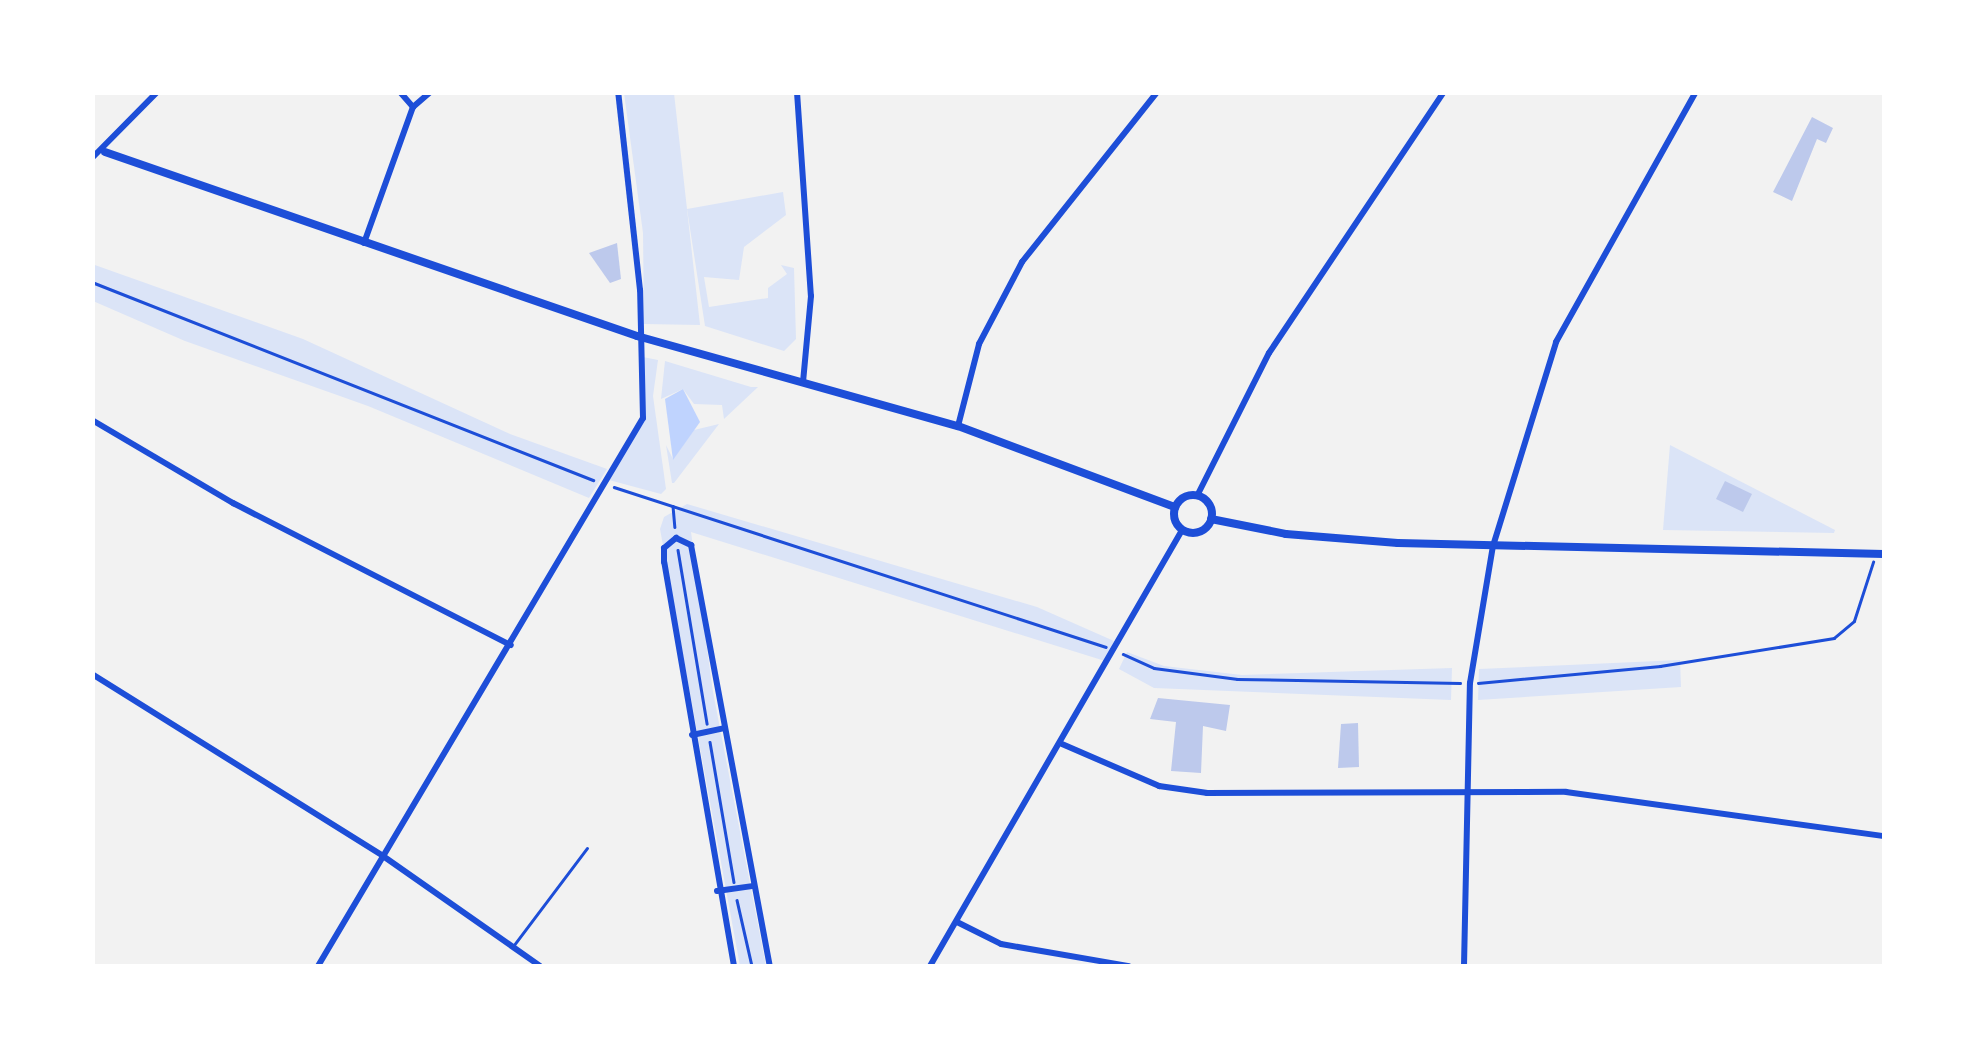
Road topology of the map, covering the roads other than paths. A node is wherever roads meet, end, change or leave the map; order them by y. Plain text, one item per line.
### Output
1 (157, 92) edge
2 (400, 92) edge
3 (430, 92) edge
4 (618, 92) edge
5 (796, 92) edge
6 (1157, 92) edge
7 (1444, 92) edge
8 (1696, 92) edge
9 (413, 107) junction
10 (92, 145) edge
11 (105, 152) junction
12 (92, 158) edge
13 (364, 244) junction
14 (637, 336) junction
15 (803, 384) junction
16 (92, 420) edge
17 (958, 426) junction
18 (1197, 496) junction
19 (1175, 507) junction
20 (1211, 519) junction
21 (1182, 530) junction
22 (1493, 546) junction
23 (1880, 555) edge
24 (511, 645) junction
25 (92, 674) edge
26 (724, 728) junction
27 (692, 735) junction
28 (1062, 744) junction
29 (1471, 790) junction
30 (1884, 836) edge
31 (586, 848) dead end
32 (383, 856) junction
33 (754, 886) junction
34 (717, 891) junction
35 (957, 922) junction
36 (513, 947) junction
37 (318, 966) edge
38 (540, 966) edge
39 (734, 966) edge
40 (770, 966) edge
41 (930, 966) edge
42 (1130, 966) edge
43 (1464, 966) edge

1 - 11 street
2 - 9 street
3 - 9 street
4 - 14 street
5 - 15 street
6 - 17 street
7 - 18 street
8 - 22 street
9 - 13 street
10 - 11 street
11 - 12 street
11 - 13 street
13 - 14 street
14 - 15 street
14 - 24 street
15 - 17 street
16 - 24 street
17 - 19 street
18 - 19 street
18 - 20 street
19 - 21 street
20 - 21 street
20 - 22 street
21 - 28 street
22 - 23 street
22 - 29 street
24 - 32 street
25 - 32 street
26 - 27 street
26 - 27 street
26 - 33 street
27 - 34 street
28 - 29 street
28 - 35 street
29 - 30 street
29 - 43 street
31 - 36 lane
32 - 36 street
32 - 37 street
33 - 34 street
33 - 40 street
34 - 39 street
35 - 41 street
35 - 42 street
36 - 38 street

